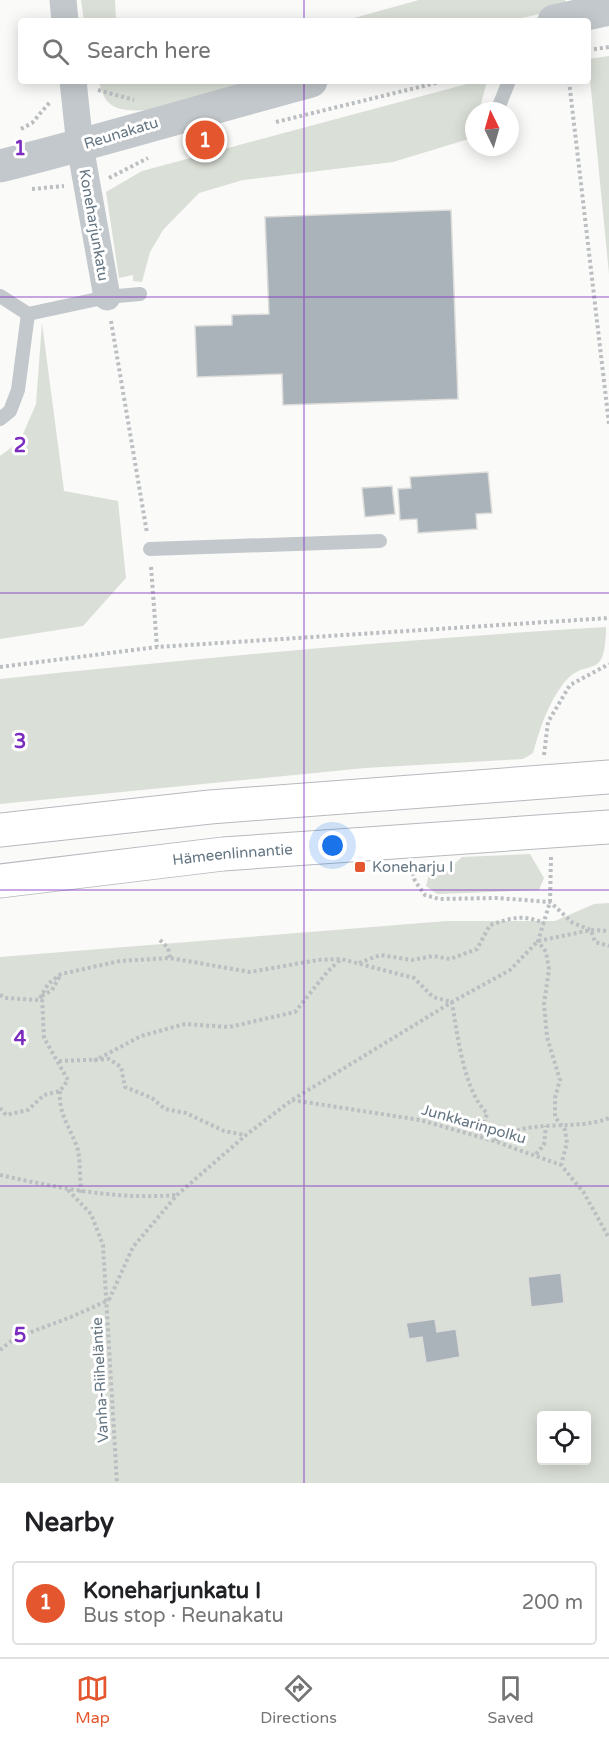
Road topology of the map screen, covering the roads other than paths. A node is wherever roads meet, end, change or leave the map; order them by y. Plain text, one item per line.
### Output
1 (63, 0) edge
2 (609, 9) edge
3 (65, 18) edge
4 (568, 18) edge
5 (73, 84) edge
6 (300, 84) edge
7 (508, 84) edge
8 (501, 102) edge
9 (80, 146) junction
10 (0, 166) edge
11 (140, 294) dead end
12 (0, 296) edge
13 (107, 297) junction
14 (28, 314) junction
15 (0, 419) edge
16 (380, 541) dead end
17 (150, 549) road end
18 (609, 777) edge
19 (609, 826) edge
20 (0, 830) edge
21 (0, 881) edge

1 - 3 street
2 - 4 street
5 - 9 street, Koneharjunkatu
6 - 9 street, Reunakatu
7 - 8 lane
9 - 10 street, Reunakatu
9 - 13 street, Koneharjunkatu
11 - 13 lane
12 - 14 lane
13 - 14 lane
14 - 15 lane
16 - 17 lane
18 - 20 main road
19 - 21 main road, Hämeenlinnantie

